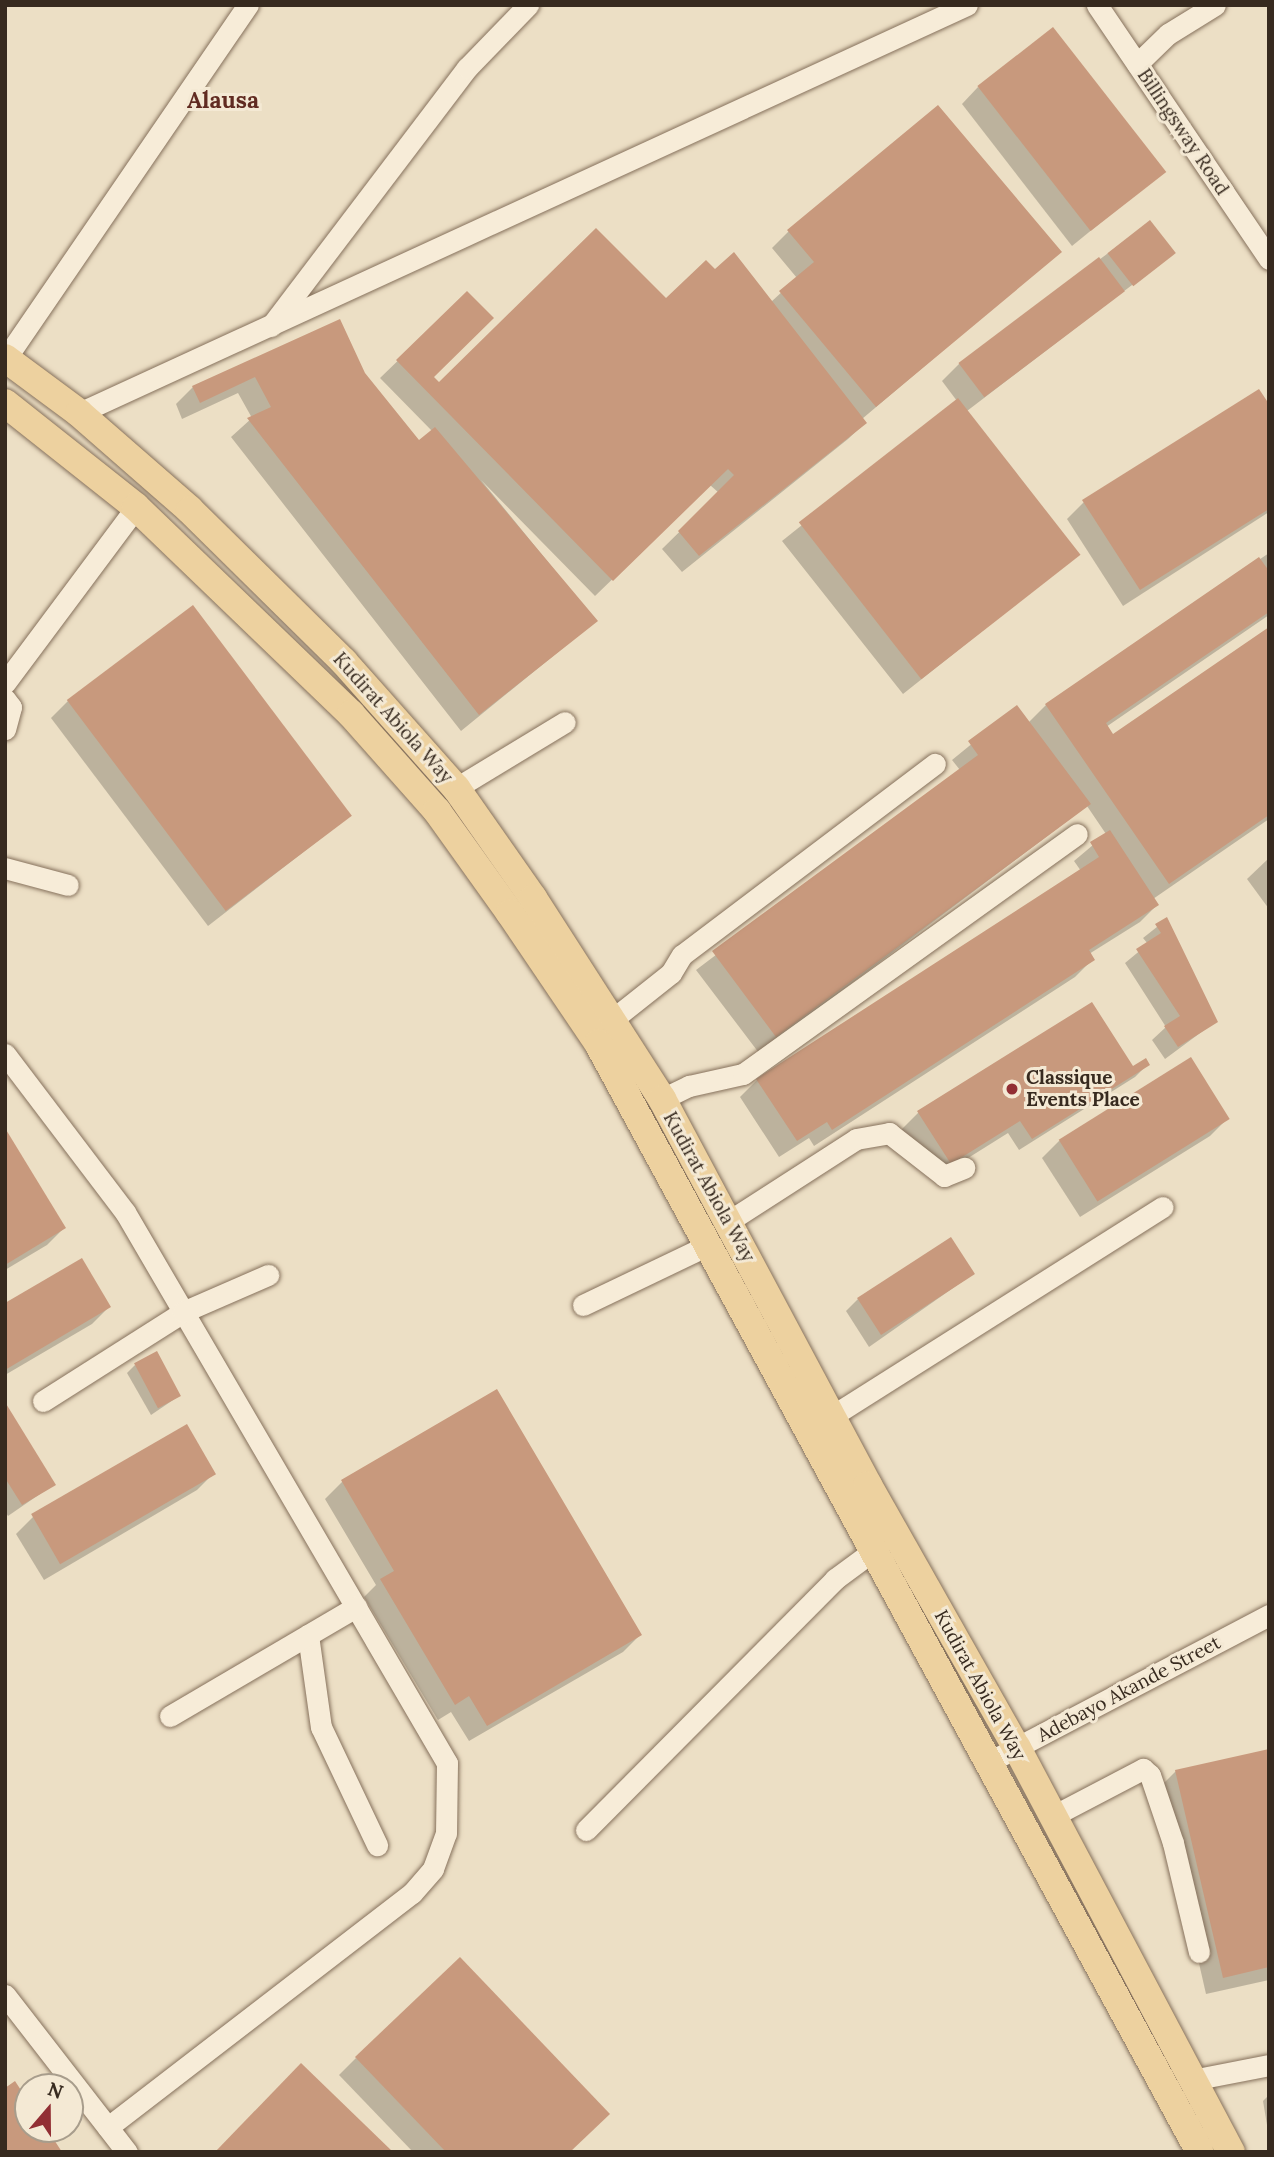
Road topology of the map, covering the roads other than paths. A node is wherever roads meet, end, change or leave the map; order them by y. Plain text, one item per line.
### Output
1 (248, 5) edge
2 (527, 5) edge
3 (967, 5) edge
4 (1097, 5) edge
5 (1215, 5) edge
6 (1137, 64) junction
7 (1269, 259) edge
8 (268, 330) junction
9 (5, 358) edge
10 (5, 403) edge
11 (79, 413) junction
12 (136, 507) junction
13 (5, 683) edge
14 (5, 699) edge
15 (565, 722) dead end
16 (5, 729) edge
17 (935, 764) dead end
18 (456, 788) junction
19 (1077, 834) dead end
20 (5, 868) edge
21 (68, 885) dead end
22 (613, 1019) junction
23 (5, 1054) edge
24 (662, 1099) junction
25 (964, 1168) dead end
26 (1162, 1207) dead end
27 (729, 1221) junction
28 (708, 1245) junction
29 (268, 1275) dead end
30 (583, 1305) dead end
31 (183, 1312) junction
32 (43, 1401) dead end
33 (832, 1416) junction
34 (873, 1551) junction
35 (356, 1607) junction
36 (1269, 1615) edge
37 (308, 1635) junction
38 (170, 1716) dead end
39 (1017, 1748) junction
40 (989, 1762) junction
41 (1051, 1817) junction
42 (586, 1830) dead end
43 (377, 1845) dead end
44 (1199, 1952) dead end
45 (5, 1995) edge
46 (1269, 2065) edge
47 (1192, 2080) junction
48 (108, 2127) junction
49 (127, 2152) edge
50 (1200, 2152) edge
51 (1231, 2152) edge

1 - 9 street
2 - 8 street
3 - 8 street
4 - 6 street, Billingsway Road
5 - 6 street
6 - 7 street, Billingsway Road
8 - 11 street
9 - 11 main road, Kudirat Abiola Way
10 - 12 main road, Kudirat Abiola Way
11 - 18 main road, Kudirat Abiola Way
12 - 13 street
12 - 28 main road, Kudirat Abiola Way
14 - 16 street
15 - 18 street
17 - 22 street
18 - 22 main road, Kudirat Abiola Way
19 - 24 street
20 - 21 street
22 - 24 main road, Kudirat Abiola Way
23 - 31 street
24 - 27 main road, Kudirat Abiola Way
25 - 27 street
26 - 33 street
27 - 33 main road, Kudirat Abiola Way
28 - 30 street
28 - 34 main road, Kudirat Abiola Way
29 - 31 street
31 - 32 street
31 - 35 street
33 - 39 main road, Kudirat Abiola Way
34 - 40 main road, Kudirat Abiola Way
34 - 42 street
35 - 37 street
35 - 48 street
36 - 39 street, Adebayo Akande Street
37 - 38 street
37 - 43 street
39 - 40 street, Adebayo Akande Street
39 - 41 main road, Kudirat Abiola Way
40 - 50 main road, Kudirat Abiola Way
41 - 44 street
41 - 47 main road, Kudirat Abiola Way
45 - 48 street
46 - 47 street
47 - 51 main road, Kudirat Abiola Way
48 - 49 street

